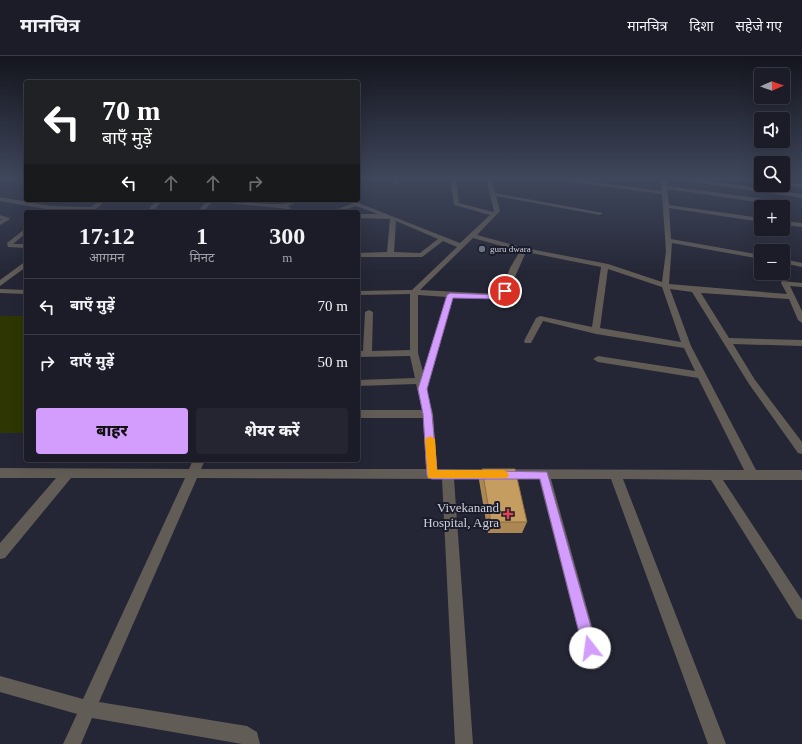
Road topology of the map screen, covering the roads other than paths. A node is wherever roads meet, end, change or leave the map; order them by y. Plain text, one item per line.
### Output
1 (372, 210) edge
2 (479, 210) edge
3 (496, 210) edge
4 (584, 210) edge
5 (666, 210) edge
6 (694, 210) edge
7 (600, 213) dead end
8 (493, 214) junction
9 (360, 216) edge
10 (0, 217) edge
11 (391, 217) junction
12 (754, 219) edge
13 (0, 222) edge
14 (790, 224) edge
15 (802, 226) edge
16 (24, 232) edge
17 (471, 235) junction
18 (443, 238) junction
19 (668, 240) junction
20 (24, 246) edge
21 (461, 246) junction
22 (524, 250) junction
23 (360, 254) edge
24 (390, 254) junction
25 (754, 256) edge
26 (790, 262) edge
27 (24, 265) edge
28 (802, 265) edge
29 (605, 266) junction
30 (0, 284) edge
31 (802, 285) edge
32 (665, 286) junction
33 (695, 290) junction
34 (0, 291) edge
35 (24, 292) edge
36 (414, 292) junction
37 (360, 293) edge
38 (450, 295) junction
39 (792, 297) junction
40 (369, 312) dead end
41 (802, 320) edge
42 (596, 331) junction
43 (528, 341) dead end
44 (726, 341) junction
45 (802, 343) edge
46 (687, 346) junction
47 (414, 353) junction
48 (363, 354) edge
49 (598, 359) dead end
50 (702, 375) junction
51 (360, 383) edge
52 (421, 385) junction
53 (360, 414) edge
54 (428, 414) junction
55 (802, 450) edge
56 (198, 462) edge
57 (0, 473) edge
58 (67, 474) junction
59 (193, 474) junction
60 (714, 474) junction
61 (752, 474) junction
62 (802, 474) edge
63 (432, 475) junction
64 (448, 475) junction
65 (544, 475) junction
66 (615, 475) junction
67 (0, 553) edge
68 (802, 613) edge
69 (594, 662) dead end
70 (0, 684) edge
71 (88, 709) junction
72 (72, 744) edge
73 (252, 744) edge
74 (464, 744) edge
75 (717, 744) edge

1 - 11 street
2 - 8 street
3 - 8 street
4 - 7 street
5 - 19 street
6 - 12 street
8 - 17 street
9 - 11 street
10 - 13 street
11 - 18 street
11 - 24 street
14 - 15 street
16 - 20 street
17 - 21 street
17 - 22 street
18 - 21 street
18 - 24 street
19 - 25 street
19 - 32 street
21 - 36 street
22 - 29 street
22 - 38 street
23 - 24 street
26 - 28 street
27 - 30 street
29 - 32 street
29 - 42 street
31 - 39 street
32 - 33 street
32 - 46 street
33 - 39 street
33 - 44 street
34 - 35 street
36 - 37 street
36 - 38 street
36 - 47 street
38 - 52 street
39 - 41 street
40 - 48 street
42 - 43 street
42 - 46 street
44 - 45 street
44 - 55 street
46 - 50 street
47 - 48 street
47 - 52 street
49 - 50 street
50 - 61 street
51 - 52 street
52 - 54 street
53 - 54 street
54 - 63 street
56 - 59 street
57 - 58 street
58 - 59 street
58 - 67 street
59 - 63 street
59 - 71 street
60 - 61 street
60 - 66 street
60 - 68 street
61 - 62 street
63 - 64 street
64 - 65 street
64 - 74 street
65 - 66 street
65 - 69 street
66 - 75 street
70 - 71 street
71 - 72 street
71 - 73 street

